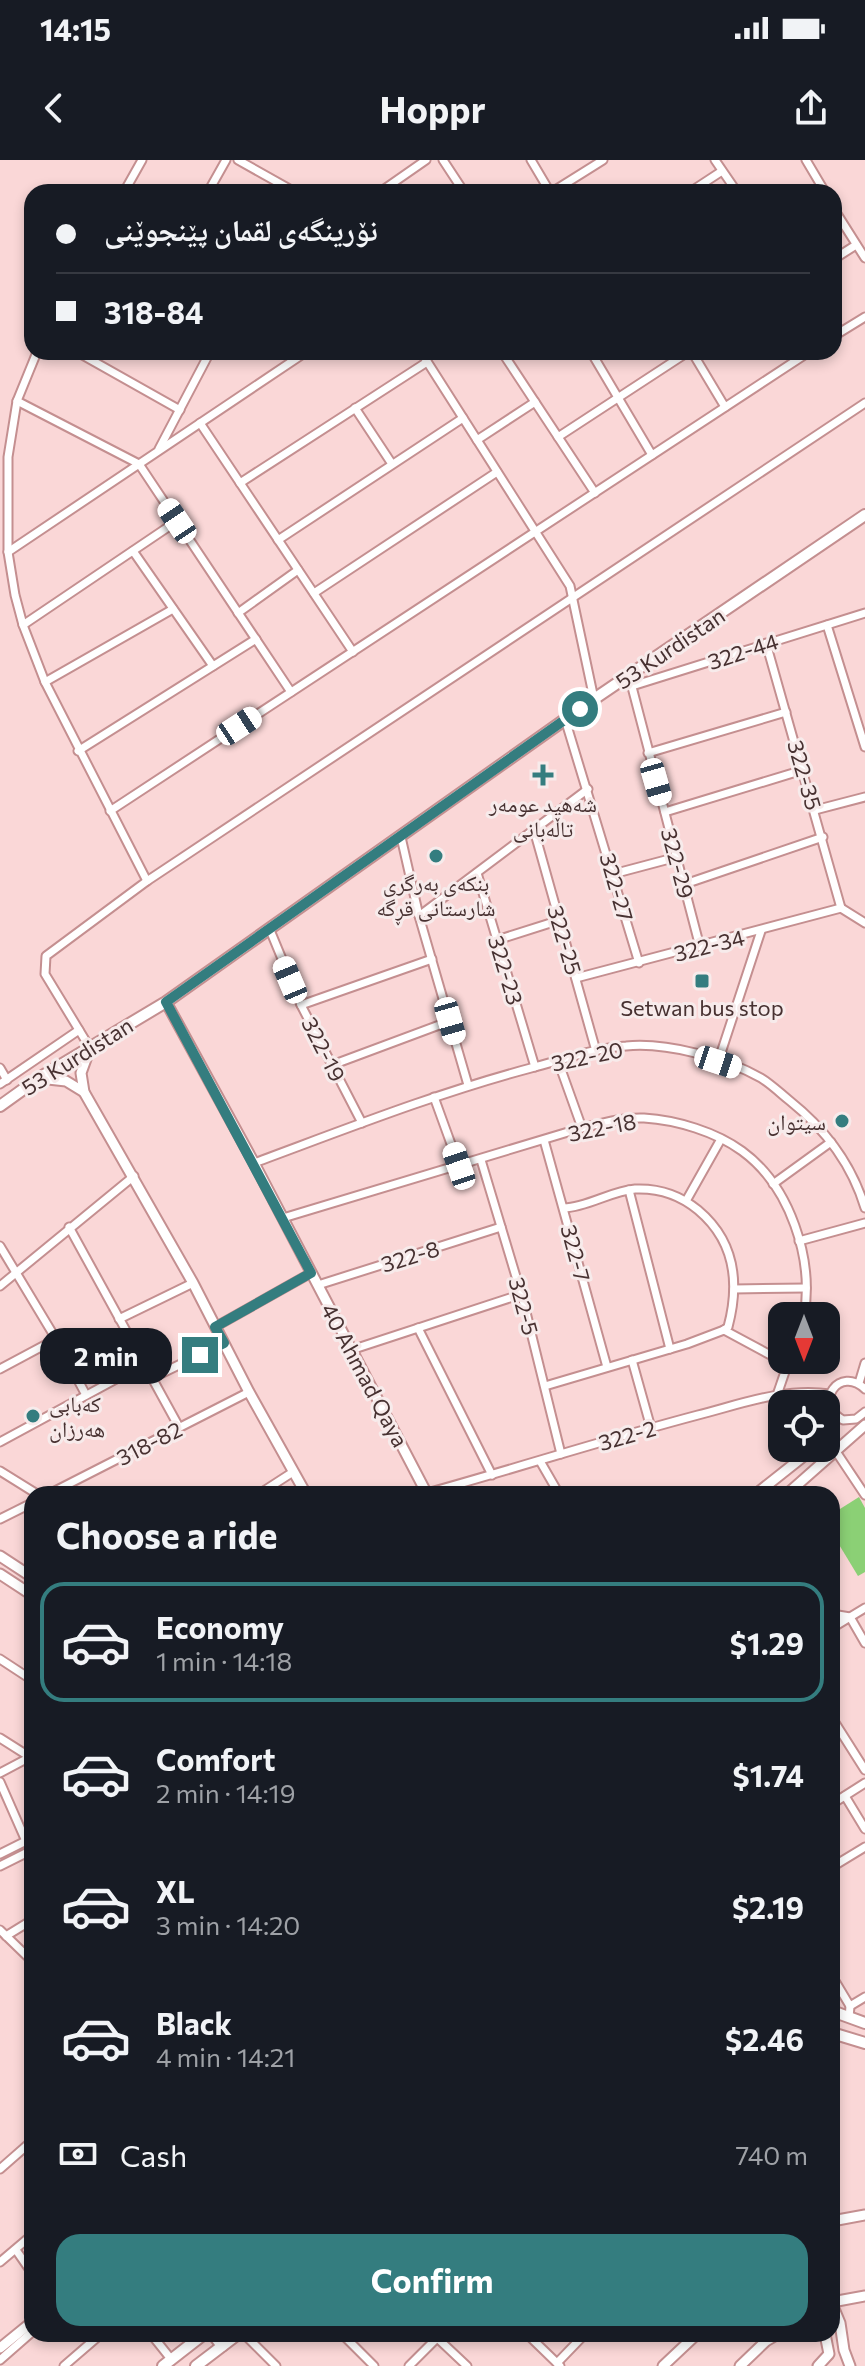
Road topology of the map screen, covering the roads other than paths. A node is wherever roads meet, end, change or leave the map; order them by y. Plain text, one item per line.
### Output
1 (142, 160) edge
2 (226, 160) edge
3 (238, 160) edge
4 (426, 160) edge
5 (443, 160) edge
6 (531, 160) edge
7 (603, 160) edge
8 (715, 160) edge
9 (811, 161) edge
10 (722, 171) junction
11 (568, 182) joint
12 (128, 184) edge
13 (212, 184) edge
14 (281, 184) edge
15 (392, 184) edge
16 (459, 184) edge
17 (546, 184) edge
18 (565, 184) edge
19 (702, 184) edge
20 (731, 184) edge
21 (821, 184) edge
22 (842, 222) edge
23 (856, 245) junction
24 (842, 254) edge
25 (865, 258) edge
26 (865, 317) edge
27 (842, 331) edge
28 (34, 360) edge
29 (91, 360) edge
30 (206, 360) edge
31 (294, 360) edge
32 (507, 360) edge
33 (596, 360) edge
34 (675, 360) edge
35 (691, 360) edge
36 (797, 360) edge
37 (427, 362) joint
38 (618, 398) junction
39 (17, 401) junction
40 (535, 402) junction
41 (865, 403) edge
42 (725, 407) junction
43 (355, 408) junction
44 (180, 410) junction
45 (463, 418) junction
46 (200, 423) junction
47 (558, 437) junction
48 (477, 440) junction
49 (158, 451) junction
50 (652, 455) junction
51 (139, 464) junction
52 (392, 464) junction
53 (497, 472) junction
54 (240, 483) junction
55 (595, 493) junction
56 (865, 516) edge
57 (177, 521) junction
58 (535, 532) junction
59 (278, 540) junction
60 (133, 551) junction
61 (8, 552) junction
62 (298, 570) junction
63 (314, 593) junction
64 (574, 597) junction
65 (173, 609) junction
66 (238, 613) junction
67 (865, 613) edge
68 (23, 625) junction
69 (827, 625) junction
70 (256, 639) junction
71 (766, 643) junction
72 (353, 652) junction
73 (213, 666) junction
74 (45, 682) junction
75 (631, 682) junction
76 (291, 692) junction
77 (594, 699) junction
78 (786, 712) junction
79 (565, 719) junction
80 (862, 729) edge
81 (865, 747) edge
82 (78, 751) junction
83 (648, 753) junction
84 (803, 770) junction
85 (588, 789) junction
86 (865, 797) edge
87 (815, 810) junction
88 (110, 811) junction
89 (665, 812) junction
90 (534, 830) junction
91 (401, 837) junction
92 (823, 837) junction
93 (677, 857) junction
94 (477, 873) junction
95 (613, 874) junction
96 (147, 881) junction
97 (685, 884) junction
98 (841, 908) junction
99 (419, 916) junction
100 (560, 920) junction
101 (865, 923) edge
102 (270, 930) junction
103 (761, 931) junction
104 (497, 940) junction
105 (700, 947) junction
106 (432, 959) junction
107 (639, 963) junction
108 (576, 978) junction
109 (166, 1002) junction
110 (301, 1005) junction
111 (450, 1021) junction
112 (79, 1030) junction
113 (90, 1048) junction
114 (596, 1051) junction
115 (558, 1061) junction
116 (718, 1062) junction
117 (332, 1065) junction
118 (535, 1067) junction
119 (0, 1068) edge
120 (39, 1078) junction
121 (3, 1082) edge
122 (468, 1085) junction
123 (84, 1092) junction
124 (434, 1097) junction
125 (0, 1106) edge
126 (362, 1123) junction
127 (582, 1128) junction
128 (721, 1139) junction
129 (544, 1140) junction
130 (831, 1142) junction
131 (481, 1160) junction
132 (254, 1163) junction
133 (459, 1166) junction
134 (134, 1176) junction
135 (773, 1184) junction
136 (629, 1190) junction
137 (686, 1201) junction
138 (564, 1208) junction
139 (865, 1208) edge
140 (283, 1218) junction
141 (865, 1223) edge
142 (69, 1227) junction
143 (501, 1227) junction
144 (799, 1241) junction
145 (0, 1246) edge
146 (16, 1270) junction
147 (311, 1273) junction
148 (193, 1283) junction
149 (318, 1285) junction
150 (0, 1286) edge
151 (806, 1288) junction
152 (734, 1289) junction
153 (522, 1294) junction
154 (805, 1302) edge
155 (119, 1319) junction
156 (215, 1327) junction
157 (418, 1328) junction
158 (724, 1330) junction
159 (56, 1339) junction
160 (224, 1343) junction
161 (670, 1349) junction
162 (351, 1350) junction
163 (768, 1352) edge
164 (632, 1360) junction
165 (865, 1363) edge
166 (144, 1364) junction
167 (607, 1367) junction
168 (0, 1369) edge
169 (152, 1378) junction
170 (545, 1386) junction
171 (862, 1386) edge
172 (834, 1390) edge
173 (249, 1392) junction
174 (86, 1395) junction
175 (768, 1397) edge
176 (840, 1418) edge
177 (862, 1421) edge
178 (179, 1427) junction
179 (651, 1428) junction
180 (0, 1442) edge
181 (840, 1445) edge
182 (561, 1454) junction
183 (840, 1458) edge
184 (540, 1461) junction
185 (796, 1462) edge
186 (822, 1462) edge
187 (0, 1471) edge
188 (293, 1472) junction
189 (492, 1475) junction
190 (24, 1486) edge
191 (65, 1486) edge
192 (271, 1486) edge
193 (301, 1486) edge
194 (423, 1486) edge
195 (454, 1486) edge
196 (554, 1486) edge
197 (766, 1486) edge
198 (796, 1486) edge
199 (865, 1495) edge
200 (24, 1507) edge
201 (0, 1519) edge
202 (0, 1556) edge
203 (24, 1572) edge
204 (0, 1574) edge
205 (24, 1590) edge
206 (865, 1608) edge
207 (840, 1615) edge
208 (850, 1617) junction
209 (840, 1623) edge
210 (865, 1643) edge
211 (0, 1659) edge
212 (24, 1675) edge
213 (840, 1732) edge
214 (0, 1738) edge
215 (24, 1753) edge
216 (24, 1761) edge
217 (865, 1770) edge
218 (0, 1773) edge
219 (0, 1782) edge
220 (865, 1783) edge
221 (845, 1796) junction
222 (840, 1799) edge
223 (24, 1829) edge
224 (865, 1829) edge
225 (24, 1842) edge
226 (865, 1847) edge
227 (0, 1854) edge
228 (24, 1854) edge
229 (840, 1862) edge
230 (0, 1866) edge
231 (24, 1924) edge
232 (3, 1933) edge
233 (24, 1953) edge
234 (840, 1993) edge
235 (865, 1997) edge
236 (840, 2011) edge
237 (849, 2012) junction
238 (865, 2023) edge
239 (840, 2035) edge
240 (865, 2043) edge
241 (24, 2148) edge
242 (0, 2169) edge
243 (865, 2215) edge
244 (840, 2220) edge
245 (24, 2242) edge
246 (16, 2250) junction
247 (0, 2262) edge
248 (24, 2262) edge
249 (865, 2296) edge
250 (840, 2301) edge
251 (840, 2323) edge
252 (24, 2328) edge
253 (24, 2339) edge
254 (92, 2342) edge
255 (156, 2342) edge
256 (193, 2342) edge
257 (219, 2342) edge
258 (227, 2342) edge
259 (252, 2342) edge
260 (350, 2342) edge
261 (430, 2342) edge
262 (441, 2342) edge
263 (535, 2342) edge
264 (578, 2342) edge
265 (688, 2342) edge
266 (760, 2342) edge
267 (827, 2342) edge
268 (222, 2346) junction
269 (0, 2348) edge
270 (0, 2360) edge
271 (167, 2362) edge
272 (559, 2365) edge
273 (64, 2366) edge
274 (196, 2366) edge
275 (276, 2366) edge
276 (374, 2366) edge
277 (409, 2366) edge
278 (467, 2366) edge
279 (663, 2366) edge
280 (740, 2366) edge
281 (818, 2366) edge
282 (850, 2366) edge

1 - 12 street
2 - 13 street
3 - 14 street
4 - 15 street
5 - 16 street
6 - 17 street
7 - 11 street
8 - 10 street
9 - 21 street
10 - 19 street
10 - 20 street
11 - 18 street
22 - 23 street
23 - 24 street
23 - 25 street
26 - 27 street
28 - 39 street
29 - 44 street
30 - 44 street
31 - 46 street
32 - 40 street
33 - 38 street
34 - 38 street
35 - 42 street
36 - 42 street
37 - 43 street
37 - 45 street
38 - 47 street
38 - 50 street
39 - 51 street
39 - 61 street
40 - 47 street
40 - 48 street
41 - 64 street
42 - 50 street
43 - 52 street
43 - 54 street
44 - 49 street
45 - 48 street
45 - 52 street
46 - 49 street
46 - 54 street
47 - 55 street
48 - 53 street
49 - 51 street
50 - 55 street
51 - 57 street
51 - 61 street
52 - 59 street
53 - 58 street
53 - 63 street
54 - 59 street
55 - 58 street
56 - 75 main road, 53 Kurdistan
57 - 60 street
57 - 66 street
58 - 64 street
58 - 72 street
59 - 62 street
60 - 65 street
60 - 68 street
61 - 68 street
62 - 63 street
62 - 66 street
63 - 72 street
64 - 77 street
64 - 96 street
65 - 73 street
65 - 74 street
66 - 70 street
67 - 69 street, 322-44
68 - 74 street
69 - 71 street, 322-44
69 - 80 street
70 - 73 street
70 - 76 street
71 - 75 street, 322-44
71 - 78 street, 322-35
72 - 76 street
73 - 82 street
74 - 82 street
75 - 77 main road, 53 Kurdistan
75 - 83 street, 322-29
76 - 88 street
77 - 79 main road, 53 Kurdistan
78 - 83 street
78 - 84 street, 322-35
79 - 85 street, 322-27
79 - 91 main road, 53 Kurdistan
80 - 81 street
82 - 88 street
83 - 89 street, 322-29
84 - 87 street, 322-35
84 - 89 street
85 - 90 street
85 - 95 street, 322-27
86 - 87 street
87 - 92 street, 322-35
88 - 96 street
89 - 93 street, 322-29
90 - 94 street
90 - 100 street, 322-25
91 - 99 street
91 - 102 main road, 53 Kurdistan
92 - 97 street
92 - 98 street, 322-35
93 - 95 street
93 - 97 street, 322-29
94 - 99 street
94 - 104 street, 322-23
95 - 107 street, 322-27
96 - 112 street
97 - 105 street, 322-29
98 - 101 street
98 - 103 street, 322-34
99 - 106 street
100 - 104 street
100 - 108 street, 322-25
102 - 109 main road, 53 Kurdistan
102 - 110 street, 322-19
103 - 105 street, 322-34
103 - 116 street
104 - 118 street, 322-23
105 - 107 street, 322-34
106 - 110 street
106 - 111 street
107 - 108 street, 322-34
108 - 114 street, 322-25
109 - 113 main road, 53 Kurdistan
109 - 132 street, 40 Ahmad Qaya
110 - 117 street, 322-19
111 - 117 street
111 - 122 street
112 - 113 street
112 - 121 street
113 - 120 main road, 53 Kurdistan
113 - 123 street
114 - 115 street, 322-20
114 - 116 street, 322-20
115 - 118 street, 322-20
115 - 127 street
116 - 130 street, 322-20
117 - 126 street, 322-19
118 - 122 street, 322-20
119 - 121 street
120 - 123 street
120 - 125 main road, 53 Kurdistan
122 - 124 street, 322-20
123 - 134 street
124 - 126 street, 322-20
124 - 133 street
126 - 132 street, 322-20
127 - 128 street, 322-18
127 - 129 street, 322-18
128 - 135 street, 322-18
128 - 137 street
129 - 131 street, 322-18
129 - 138 street, 322-7
130 - 135 street
130 - 139 street, 322-20
131 - 133 street, 322-18
131 - 143 street, 322-5
132 - 140 street, 40 Ahmad Qaya
133 - 140 street, 322-18
134 - 142 street
134 - 148 street
135 - 144 street, 322-18
136 - 137 street
136 - 138 street
136 - 161 street
137 - 152 street
138 - 167 street, 322-7
140 - 147 street, 40 Ahmad Qaya
141 - 144 street
142 - 146 street
142 - 155 street
143 - 149 street, 322-8
143 - 153 street, 322-5
144 - 151 street, 322-18
145 - 146 street
146 - 150 street
146 - 159 street
147 - 149 street, 40 Ahmad Qaya
147 - 156 street
148 - 155 street
148 - 156 street
149 - 162 street, 40 Ahmad Qaya
151 - 152 street
151 - 154 street, 322-18
152 - 158 street
153 - 157 street
153 - 170 street, 322-5
155 - 166 street
156 - 160 street
157 - 162 street
157 - 189 street
158 - 161 street
158 - 163 street
159 - 168 street
159 - 174 street
160 - 169 street
160 - 173 street
161 - 164 street
162 - 194 street, 40 Ahmad Qaya
164 - 167 street
164 - 179 street
165 - 171 street
166 - 169 street
166 - 174 street
167 - 170 street
169 - 178 street
170 - 182 street, 322-5
171 - 172 street
173 - 178 street, 318-82
173 - 188 street
174 - 180 street
175 - 179 street, 322-2
176 - 177 street
177 - 181 street
178 - 191 street, 318-82
179 - 182 street, 322-2
182 - 184 street, 322-2
183 - 199 street
184 - 189 street, 322-2
184 - 196 street
185 - 197 street
186 - 198 street
187 - 190 street
188 - 192 street
188 - 193 street
189 - 195 street, 322-2
200 - 201 street
202 - 203 street
204 - 205 street
206 - 208 street
207 - 208 street
208 - 209 street
208 - 210 street
211 - 212 street
213 - 217 street
214 - 215 street
216 - 218 street
219 - 223 street
220 - 221 street
221 - 222 street
221 - 224 street
225 - 227 street
226 - 229 street
228 - 230 street
231 - 232 street
232 - 233 street
234 - 237 street
235 - 237 street
236 - 237 main road
237 - 238 main road
239 - 240 main road
241 - 242 street
243 - 244 street
245 - 246 street
246 - 247 street
246 - 248 street
249 - 250 street
251 - 282 street
252 - 269 street
253 - 270 street
254 - 273 street
255 - 271 street
256 - 271 main road
257 - 268 main road
258 - 268 main road
259 - 275 street
260 - 276 street
261 - 277 street
262 - 278 street
263 - 272 street
264 - 272 street
265 - 279 street
266 - 280 street
267 - 281 street
268 - 274 main road

